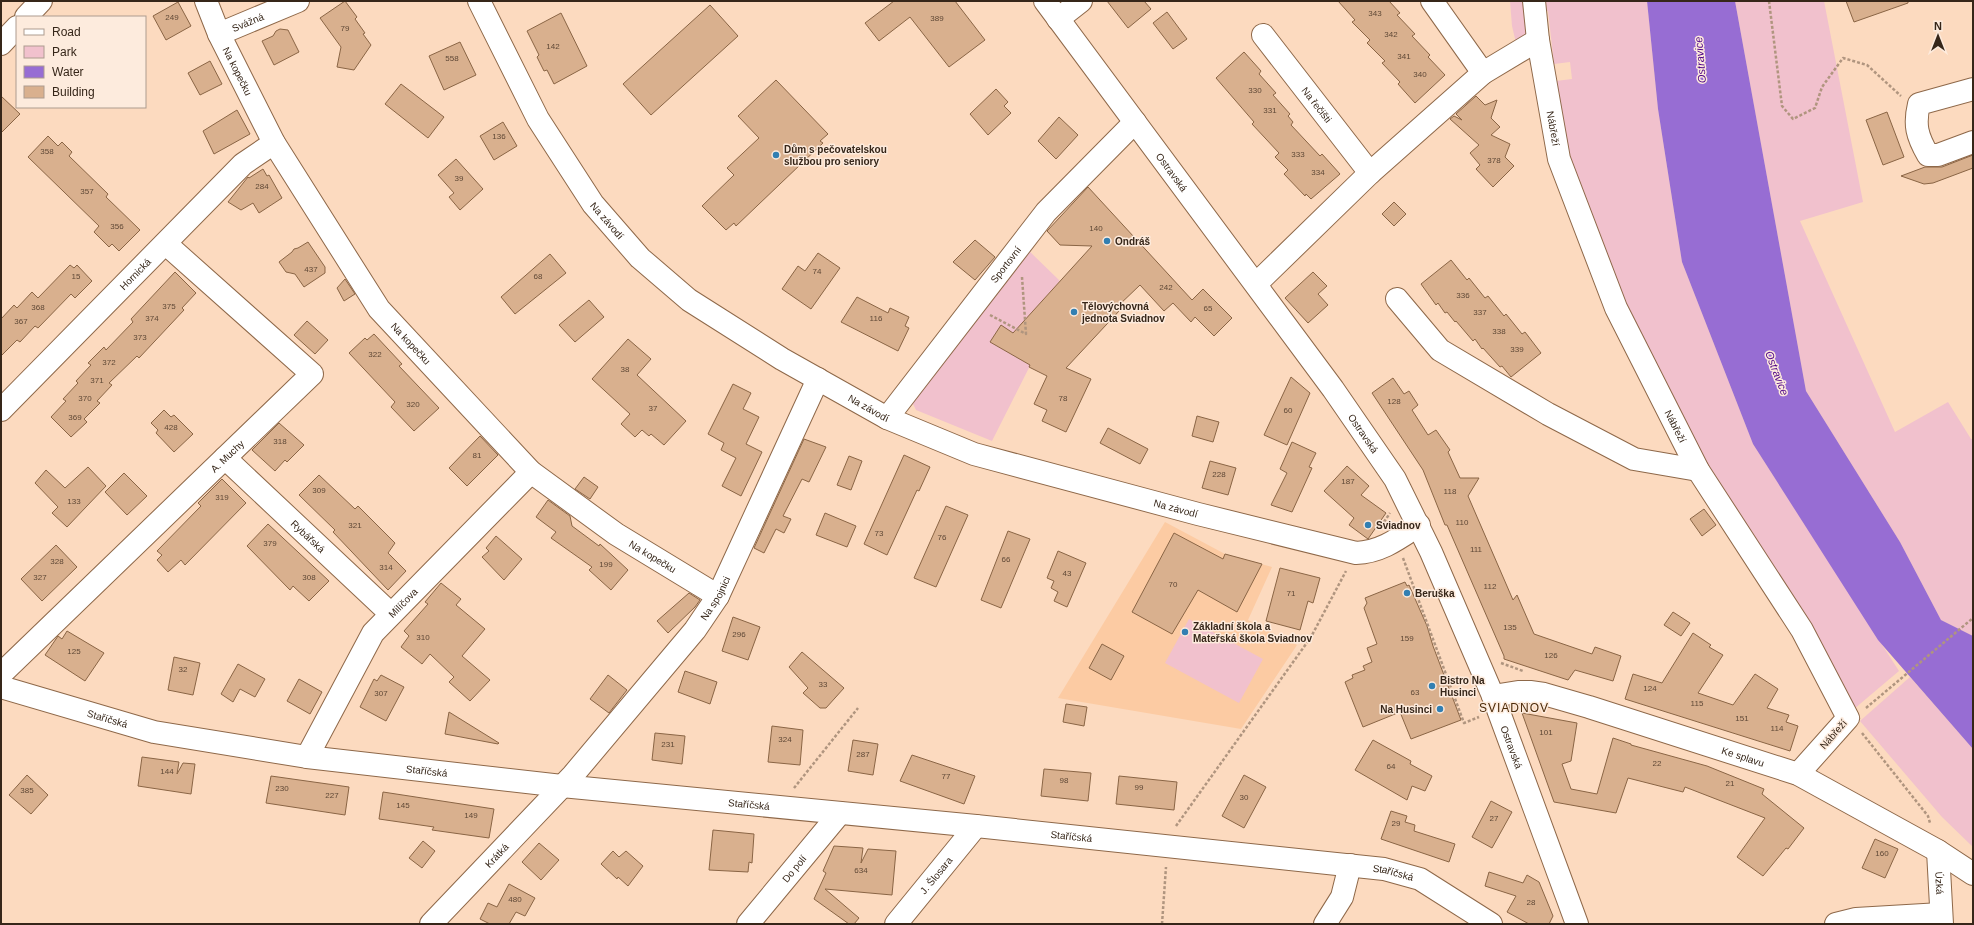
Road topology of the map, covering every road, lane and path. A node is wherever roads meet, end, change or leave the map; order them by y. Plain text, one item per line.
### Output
1 (41, 1) edge
2 (206, 1) edge
3 (298, 1) edge
4 (479, 1) edge
5 (1045, 1) edge
6 (1081, 1) edge
7 (1432, 1) edge
8 (1534, 1) edge
9 (1769, 1) edge
10 (27, 16) edge
11 (1058, 19) junction
12 (16, 28) edge
13 (219, 34) junction
14 (1264, 35) dead end
15 (1538, 40) junction
16 (1, 44) edge
17 (1483, 73) junction
18 (1973, 89) edge
19 (1919, 104) junction
20 (1135, 122) junction
21 (1973, 142) edge
22 (274, 143) junction
23 (1370, 173) junction
24 (166, 244) junction
25 (1019, 247) junction
26 (1256, 284) junction
27 (1397, 299) dead end
28 (973, 307) junction
29 (818, 379) junction
30 (1, 410) edge
31 (887, 418) junction
32 (225, 458) junction
33 (1698, 470) junction
34 (531, 472) junction
35 (1393, 508) dead end
36 (1419, 525) junction
37 (1394, 542) junction
38 (1356, 553) junction
39 (718, 596) junction
40 (391, 614) junction
41 (1973, 618) edge
42 (1498, 661) dead end
43 (1525, 671) dead end
44 (1, 674) edge
45 (1, 687) edge
46 (1874, 701) dead end
47 (1489, 705) junction
48 (858, 708) dead end
49 (1857, 727) dead end
50 (306, 757) junction
51 (1798, 774) junction
52 (562, 786) junction
53 (779, 807) junction
54 (840, 813) junction
55 (1930, 824) dead end
56 (976, 826) junction
57 (1165, 846) junction
58 (1938, 852) junction
59 (1350, 865) junction
60 (1973, 874) edge
61 (1942, 919) edge
62 (431, 924) edge
63 (748, 924) edge
64 (896, 924) edge
65 (1162, 924) edge
66 (1325, 924) edge
67 (1491, 924) edge
68 (1577, 924) edge
69 (1836, 924) edge

1 - 10 street
2 - 13 street, Na kopečku
3 - 13 street, Svážná
4 - 29 street, Na závodí
5 - 11 street, Ostravská
6 - 11 street
7 - 17 street
8 - 15 street, Nábřeží
9 - 19 path
11 - 20 street, Ostravská
12 - 16 street
13 - 22 street, Na kopečku
14 - 23 street, Na řečišti
15 - 17 street
15 - 33 street, Nábřeží
17 - 23 street
18 - 19 street
19 - 21 street
20 - 25 street, Sportovní
20 - 26 street, Ostravská
22 - 24 street, Hornická
22 - 34 street, Na kopečku
23 - 26 street
24 - 30 street, Hornická
24 - 32 street, A. Muchy
25 - 28 street, Sportovní
25 - 28 path
26 - 36 street, Ostravská
27 - 33 street
28 - 31 street, Sportovní
29 - 31 street, Na závodí
29 - 39 street, Na spojnici
31 - 38 street, Na závodí
32 - 40 street, Rybářská
32 - 44 street, A. Muchy
33 - 51 street, Nábřeží
34 - 39 street, Na kopečku
34 - 40 street, Milíčova
35 - 37 path
36 - 37 street, Na závodí
36 - 47 street, Ostravská
37 - 38 street, Na závodí
37 - 47 path
38 - 57 path
39 - 52 street, Na spojnici
40 - 50 street, Milíčova
41 - 46 path
42 - 43 path
45 - 50 street, Staříčská
47 - 51 street, Ke splavu
47 - 68 street, Ostravská
48 - 53 path
49 - 55 path
50 - 52 street, Staříčská
51 - 58 street, Ke splavu
52 - 53 street, Staříčská
52 - 62 street, Krátká
53 - 54 street, Staříčská
54 - 56 street, Staříčská
54 - 63 street, Do polí
56 - 57 street, Staříčská
56 - 64 street, J. Šlosara
57 - 59 street, Staříčská
57 - 65 path
58 - 60 street, Ke splavu
58 - 61 street, Úzká
59 - 66 street
59 - 67 street, Staříčská
61 - 69 street, Úzká

